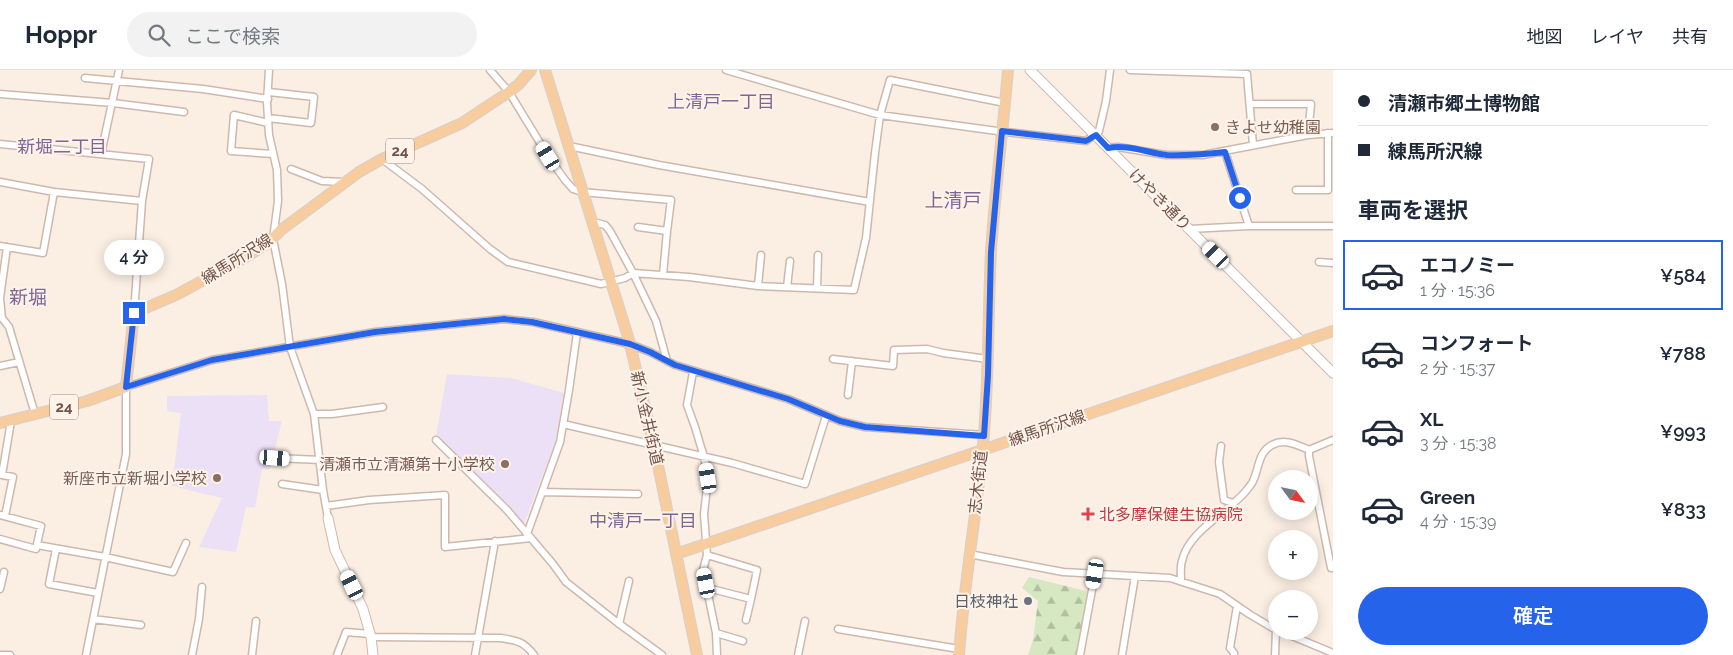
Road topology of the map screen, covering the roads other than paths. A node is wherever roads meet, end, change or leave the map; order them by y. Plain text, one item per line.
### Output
1 (119, 70) edge
2 (269, 70) edge
3 (490, 70) edge
4 (531, 70) edge
5 (545, 70) edge
6 (726, 70) edge
7 (1008, 70) edge
8 (1030, 70) edge
9 (1110, 70) edge
10 (1130, 70) edge
11 (1142, 71) edge
12 (85, 78) dead end
13 (117, 81) junction
14 (269, 92) junction
15 (509, 92) junction
16 (0, 94) edge
17 (268, 99) junction
18 (112, 103) junction
19 (1005, 103) junction
20 (1250, 104) junction
21 (184, 112) dead end
22 (880, 115) junction
23 (268, 120) junction
24 (1002, 131) junction
25 (1330, 133) edge
26 (1096, 135) junction
27 (1308, 135) junction
28 (0, 144) edge
29 (1253, 145) junction
30 (569, 146) junction
31 (1108, 148) junction
32 (1225, 152) junction
33 (101, 154) junction
34 (273, 154) junction
35 (382, 159) junction
36 (292, 169) dead end
37 (0, 182) edge
38 (346, 182) junction
39 (1296, 190) dead end
40 (54, 192) junction
41 (582, 192) junction
42 (142, 201) junction
43 (870, 202) junction
44 (593, 222) junction
45 (1249, 226) junction
46 (1333, 226) edge
47 (638, 227) dead end
48 (1189, 229) junction
49 (667, 231) junction
50 (273, 238) junction
51 (3, 247) edge
52 (761, 255) dead end
53 (818, 255) dead end
54 (790, 261) dead end
55 (1319, 262) dead end
56 (1333, 264) edge
57 (633, 273) junction
58 (663, 275) junction
59 (612, 281) junction
60 (758, 286) junction
61 (787, 287) junction
62 (817, 288) junction
63 (0, 298) edge
64 (134, 313) junction
65 (1, 318) edge
66 (1333, 331) edge
67 (576, 332) junction
68 (1302, 342) junction
69 (630, 344) junction
70 (290, 347) junction
71 (833, 359) dead end
72 (988, 359) junction
73 (667, 361) junction
74 (852, 361) junction
75 (19, 362) junction
76 (0, 366) edge
77 (693, 372) junction
78 (1333, 373) edge
79 (126, 387) junction
80 (848, 395) dead end
81 (384, 406) dead end
82 (35, 414) junction
83 (314, 414) junction
84 (826, 416) junction
85 (11, 420) junction
86 (0, 423) edge
87 (563, 424) junction
88 (984, 436) junction
89 (436, 440) dead end
90 (1333, 440) edge
91 (654, 446) junction
92 (1221, 446) dead end
93 (982, 450) junction
94 (1310, 450) junction
95 (704, 456) junction
96 (275, 458) dead end
97 (321, 460) junction
98 (282, 484) dead end
99 (323, 490) junction
100 (542, 492) junction
101 (638, 494) dead end
102 (1233, 503) junction
103 (326, 506) junction
104 (3, 515) edge
105 (328, 518) joint
106 (529, 536) junction
107 (0, 538) edge
108 (495, 542) junction
109 (186, 543) dead end
110 (706, 544) junction
111 (37, 545) junction
112 (1331, 548) edge
113 (56, 549) junction
114 (676, 554) junction
115 (969, 554) junction
116 (707, 555) junction
117 (105, 557) junction
118 (1333, 568) edge
119 (4, 572) dead end
120 (1095, 574) junction
121 (1135, 576) junction
122 (1181, 580) junction
123 (629, 581) dead end
124 (202, 587) dead end
125 (708, 588) junction
126 (0, 589) edge
127 (98, 593) junction
128 (751, 599) junction
129 (1236, 606) junction
130 (93, 620) junction
131 (746, 620) dead end
132 (256, 621) dead end
133 (805, 621) dead end
134 (619, 624) junction
135 (141, 625) dead end
136 (1268, 625) edge
137 (838, 629) dead end
138 (716, 633) junction
139 (371, 636) junction
140 (478, 638) junction
141 (1277, 640) edge
142 (1300, 640) edge
143 (743, 641) dead end
144 (959, 652) edge
145 (1333, 653) edge
146 (0, 655) edge
147 (10, 655) edge
148 (86, 655) edge
149 (192, 655) edge
150 (252, 655) edge
151 (337, 655) edge
152 (373, 655) edge
153 (475, 655) edge
154 (534, 655) edge
155 (662, 655) edge
156 (697, 655) edge
157 (717, 655) edge
158 (798, 655) edge
159 (1080, 655) edge
160 (1122, 655) edge
161 (1234, 655) edge
162 (1275, 655) edge

1 - 13 street
2 - 14 street
3 - 15 street
4 - 15 main road, 練馬所沢線 / 24
5 - 30 main road, 新小金井街道
6 - 22 street
7 - 19 main road, 志木街道
8 - 26 street, けやき通り
9 - 26 street
10 - 11 street
11 - 20 street
12 - 13 street
13 - 17 street
13 - 18 street
14 - 17 street
14 - 23 street
15 - 35 main road, 練馬所沢線 / 24
15 - 41 street
16 - 18 street
17 - 23 street
18 - 21 street
18 - 33 street
19 - 22 street
19 - 24 main road, 志木街道
20 - 27 street
20 - 29 street
22 - 24 street
22 - 43 street
23 - 34 street
23 - 34 street
24 - 26 street
24 - 72 main road, 志木街道
25 - 27 street
25 - 39 street
26 - 31 street, けやき通り
27 - 29 street
28 - 33 street
29 - 32 street
30 - 41 main road, 新小金井街道
30 - 43 street
31 - 32 street
31 - 48 street, けやき通り
32 - 45 street
33 - 42 street
34 - 50 street
35 - 38 main road, 練馬所沢線 / 24
35 - 59 street
36 - 38 street
37 - 40 street
38 - 50 main road, 練馬所沢線 / 24
40 - 42 street
40 - 51 street
41 - 44 main road, 新小金井街道
41 - 49 street
42 - 64 street
43 - 62 street
44 - 57 street
44 - 59 main road, 新小金井街道
45 - 46 street
45 - 48 street
47 - 49 street
48 - 68 street, けやき通り
49 - 58 street
50 - 64 main road, 練馬所沢線 / 24
50 - 70 street
51 - 63 street
52 - 60 street
53 - 62 street
54 - 61 street
55 - 56 street
57 - 58 street
57 - 59 street
57 - 73 street
58 - 60 street
59 - 69 main road, 新小金井街道
60 - 61 street
61 - 62 street
63 - 65 street
64 - 79 main road
65 - 75 street
66 - 68 main road, 練馬所沢線
67 - 69 street
67 - 70 street
67 - 87 street
68 - 78 street, けやき通り
68 - 93 main road, 練馬所沢線
69 - 73 street
69 - 91 main road, 新小金井街道
70 - 79 street
70 - 83 street
71 - 74 street
72 - 74 street
72 - 88 main road, 志木街道
73 - 77 street
74 - 80 street
75 - 76 street
75 - 82 street
77 - 84 street
77 - 95 street
79 - 82 main road, 24
79 - 117 street
81 - 83 street
82 - 85 main road, 24
83 - 97 street
84 - 88 street
84 - 95 street
85 - 86 main road, 24
85 - 104 street
87 - 91 street
87 - 100 street
88 - 93 main road, 志木街道
89 - 106 street
90 - 94 street
91 - 95 street
91 - 114 main road, 新小金井街道
92 - 102 street
93 - 110 main road, 練馬所沢線
93 - 115 main road, 志木街道
94 - 102 street
94 - 112 street
95 - 110 street
96 - 97 street
97 - 99 street
98 - 99 street
99 - 103 street
100 - 101 street
100 - 106 street
102 - 122 street
103 - 105 street
103 - 108 street
104 - 111 street
105 - 139 street
106 - 108 street
106 - 134 street
107 - 111 street
108 - 140 street
109 - 117 street
110 - 114 main road, 練馬所沢線
110 - 116 street
111 - 113 street
112 - 118 street
113 - 117 street
113 - 127 street
114 - 156 main road, 新小金井街道
115 - 120 street
115 - 144 main road, 志木街道
116 - 125 street
116 - 128 street
117 - 127 street
119 - 126 street
120 - 121 street
120 - 159 street
121 - 122 street
121 - 160 street
122 - 129 street
123 - 134 street
124 - 149 street
125 - 128 street
125 - 138 street
127 - 130 street
128 - 131 street
129 - 136 street
129 - 161 street
130 - 135 street
130 - 148 street
132 - 150 street
133 - 158 street
134 - 155 street
137 - 144 street
138 - 143 street
138 - 157 street
139 - 140 street
139 - 151 street
139 - 152 street
140 - 153 street
140 - 154 street
141 - 162 street
142 - 145 street
146 - 147 street

